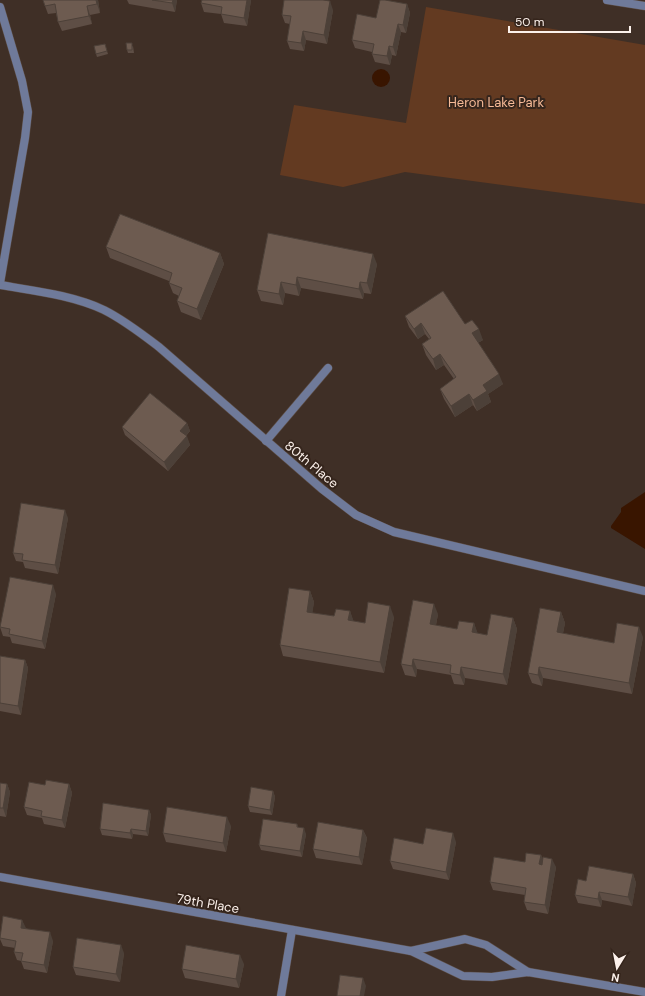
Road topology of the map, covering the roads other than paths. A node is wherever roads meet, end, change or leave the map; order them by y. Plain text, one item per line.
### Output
1 (607, 0) edge
2 (645, 6) edge
3 (0, 7) edge
4 (0, 284) edge
5 (328, 368) dead end
6 (266, 441) junction
7 (645, 591) edge
8 (0, 877) edge
9 (292, 930) junction
10 (411, 951) junction
11 (528, 972) junction
12 (645, 992) edge
13 (281, 996) edge

1 - 2 street
3 - 4 street
4 - 6 street, 80th Place
5 - 6 street
6 - 7 street, 80th Place
8 - 9 street, 79th Place
9 - 10 street, 79th Place
9 - 13 street
10 - 11 street, 79th Place
10 - 11 street, 79th Place
11 - 12 street, 79th Place

